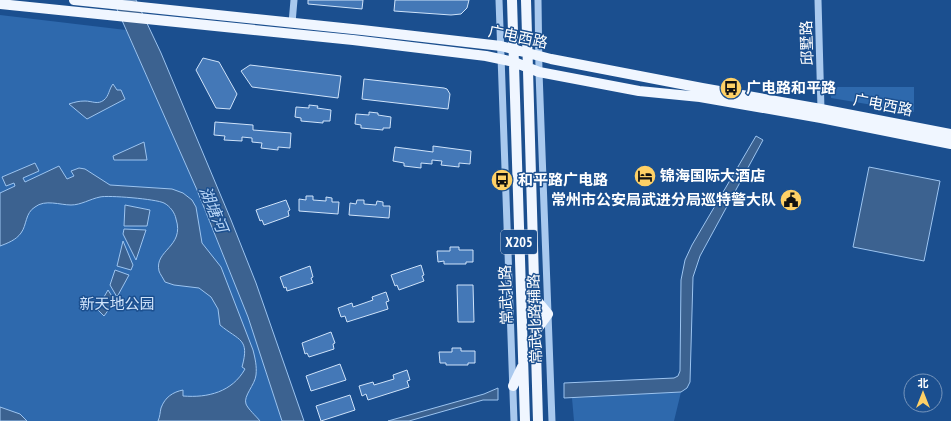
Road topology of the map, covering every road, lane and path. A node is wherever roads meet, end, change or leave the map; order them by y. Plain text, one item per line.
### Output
1 (74, 0) edge
2 (294, 0) edge
3 (500, 0) edge
4 (512, 0) edge
5 (526, 0) edge
6 (538, 0) edge
7 (818, 0) edge
8 (85, 1) edge
9 (0, 4) edge
10 (149, 5) edge
11 (292, 23) junction
12 (501, 46) junction
13 (514, 49) junction
14 (527, 53) junction
15 (539, 56) junction
16 (501, 59) junction
17 (514, 62) junction
18 (527, 67) junction
19 (539, 72) junction
20 (821, 109) junction
21 (951, 134) edge
22 (951, 144) edge
23 (534, 298) junction
24 (548, 314) junction
25 (535, 332) junction
26 (523, 366) junction
27 (513, 386) junction
28 (514, 421) edge
29 (525, 421) edge
30 (538, 421) edge
31 (552, 421) edge

1 - 8 main road, 广电西路
2 - 11 street
3 - 12 street
4 - 13 main road, 常武北路 / X205
5 - 14 main road, 常武北路 / X205
6 - 15 street
7 - 20 street, 邱墅路
8 - 10 main road, 广电西路
9 - 16 main road, 广电西路
10 - 11 main road, 广电西路
11 - 12 main road, 广电西路
12 - 13 main road, 广电西路
12 - 16 street, 常武北路辅路
13 - 14 main road, 广电西路
13 - 17 main road, 常武北路 / X205
14 - 15 main road, 广电西路
14 - 18 main road, 常武北路 / X205
15 - 19 street, 常武北路辅路
15 - 20 main road, 广电西路
16 - 17 main road, 广电西路
16 - 27 street, 常武北路辅路
17 - 18 main road, 广电西路
17 - 26 main road, 常武北路 / X205
18 - 19 main road, 广电西路
18 - 23 main road, 常武北路 / X205
19 - 22 main road, 广电西路
19 - 24 street, 常武北路辅路
20 - 21 main road, 广电西路
23 - 24 main road
23 - 25 main road, 常武北路 / X205
24 - 25 main road
24 - 31 street, 常武北路辅路
25 - 30 main road, 常武北路 / X205
26 - 27 main road
26 - 29 main road, 常武北路 / X205
27 - 28 street, 常武北路辅路

